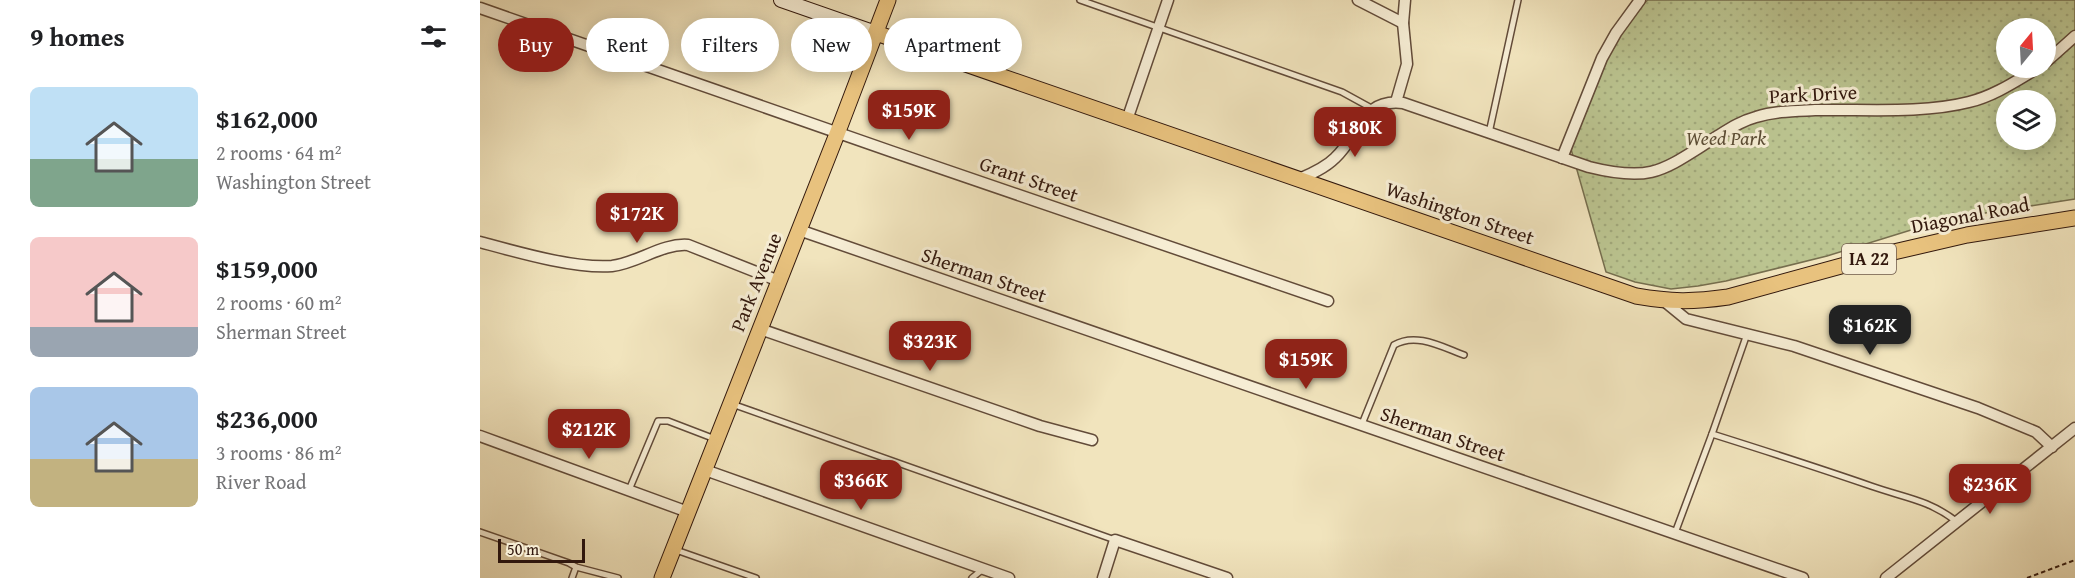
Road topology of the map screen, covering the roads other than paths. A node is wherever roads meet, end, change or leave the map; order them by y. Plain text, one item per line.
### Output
1 (781, 0) edge
2 (888, 0) edge
3 (1080, 0) edge
4 (1168, 0) edge
5 (1358, 0) edge
6 (1405, 0) edge
7 (1518, 0) edge
8 (1640, 0) edge
9 (480, 8) edge
10 (1403, 23) junction
11 (1159, 27) junction
12 (876, 33) junction
13 (2075, 36) edge
14 (2056, 53) edge
15 (2021, 78) edge
16 (1396, 102) junction
17 (1373, 108) junction
18 (1128, 120) junction
19 (1489, 133) junction
20 (837, 134) junction
21 (1563, 158) junction
22 (1299, 179) junction
23 (2075, 218) edge
24 (800, 230) junction
25 (480, 242) edge
26 (779, 281) junction
27 (1664, 301) junction
28 (1328, 302) dead end
29 (760, 329) junction
30 (1747, 334) junction
31 (1464, 355) dead end
32 (731, 403) junction
33 (1362, 424) junction
34 (2075, 428) edge
35 (1712, 434) junction
36 (480, 436) edge
37 (717, 440) junction
38 (1092, 440) dead end
39 (2052, 447) junction
40 (705, 470) junction
41 (629, 490) junction
42 (688, 512) junction
43 (1958, 522) junction
44 (480, 532) edge
45 (1674, 535) junction
46 (1115, 540) junction
47 (673, 549) junction
48 (576, 567) junction
49 (983, 569) junction
50 (572, 578) edge
51 (618, 578) edge
52 (662, 578) edge
53 (756, 578) edge
54 (972, 578) edge
55 (1009, 578) edge
56 (1103, 578) edge
57 (1227, 578) edge
58 (1803, 578) edge
59 (1886, 578) edge

1 - 12 main road, Washington Street
2 - 12 main road, Park Avenue
3 - 11 lane
4 - 11 street
5 - 10 street
6 - 10 street
7 - 19 lane
8 - 21 street
9 - 20 street, Grant Street
10 - 16 street
11 - 17 lane
11 - 18 street
12 - 18 main road, Washington Street / IA 22
12 - 20 main road, Park Avenue
13 - 14 street
15 - 21 street, Park Drive
16 - 17 street
16 - 19 street, Park Drive
17 - 22 street
18 - 22 main road, Washington Street / IA 22
19 - 21 street, Park Drive
20 - 24 main road, Park Avenue
20 - 28 street, Grant Street
22 - 27 main road, Washington Street / IA 22
23 - 27 main road, Diagonal Road / IA 22
24 - 26 main road, Park Avenue
24 - 33 street, Sherman Street
25 - 26 street
26 - 29 main road, Park Avenue
27 - 30 street, Washington Street
29 - 32 main road, Park Avenue
29 - 38 street
30 - 35 lane
30 - 39 street, Washington Street
31 - 33 lane
32 - 37 main road, Park Avenue
32 - 46 lane
33 - 45 street, Sherman Street
34 - 39 street
35 - 43 lane
35 - 45 lane
36 - 41 street
37 - 40 main road, Park Avenue
37 - 41 lane
39 - 43 street
40 - 42 main road, Park Avenue
40 - 49 street
41 - 42 street
42 - 47 main road, Park Avenue
43 - 59 street
44 - 48 lane
45 - 58 street, Sherman Street
46 - 56 street
46 - 57 street
47 - 52 main road, Park Avenue
47 - 53 lane
48 - 50 lane
48 - 51 lane
49 - 54 lane
49 - 55 street

